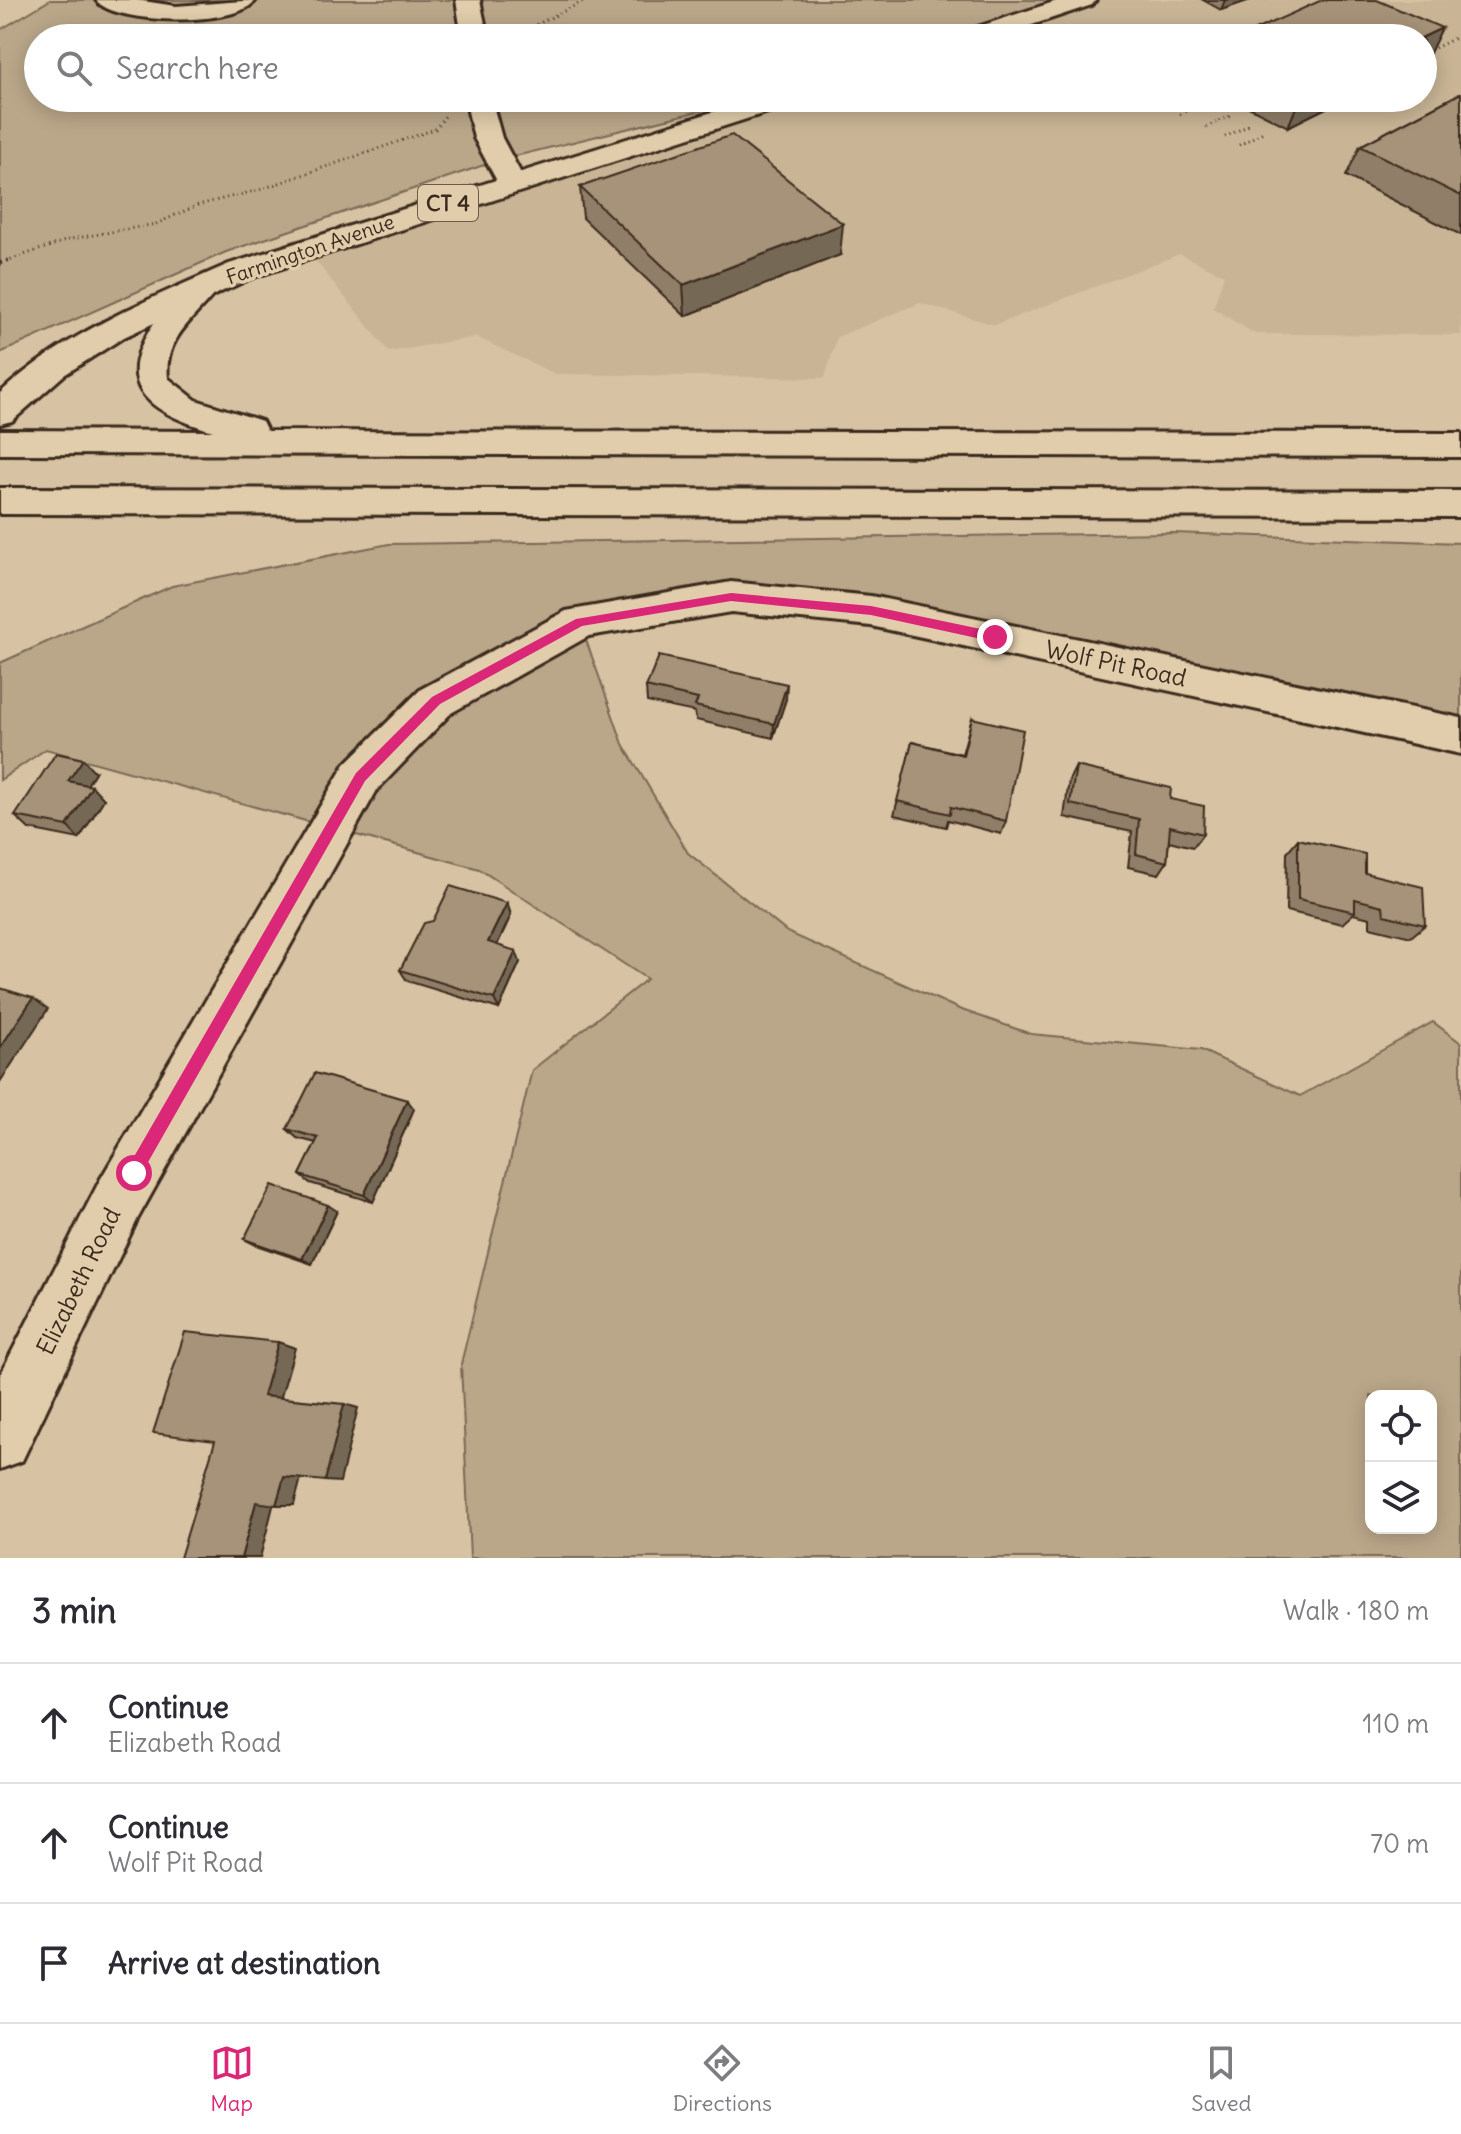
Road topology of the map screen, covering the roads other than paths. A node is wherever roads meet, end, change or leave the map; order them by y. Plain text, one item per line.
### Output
1 (108, 0) edge
2 (244, 0) edge
3 (468, 0) edge
4 (1084, 0) edge
5 (472, 24) edge
6 (1011, 24) edge
7 (481, 112) edge
8 (739, 112) edge
9 (512, 183) junction
10 (204, 286) junction
11 (0, 413) edge
12 (0, 442) edge
13 (327, 442) junction
14 (1461, 445) edge
15 (0, 501) edge
16 (1461, 504) edge
17 (580, 622) joint
18 (1461, 736) edge
19 (0, 1439) edge

1 - 2 main road
3 - 5 main road
4 - 6 main road
7 - 9 main road
8 - 9 main road, Farmington Avenue / CT 4
9 - 10 main road, Farmington Avenue / CT 4
10 - 11 main road, Farmington Avenue / CT 4
10 - 13 main road
12 - 13 main road
13 - 14 main road
15 - 16 main road
17 - 18 main road, Wolf Pit Road
17 - 19 main road, Elizabeth Road

